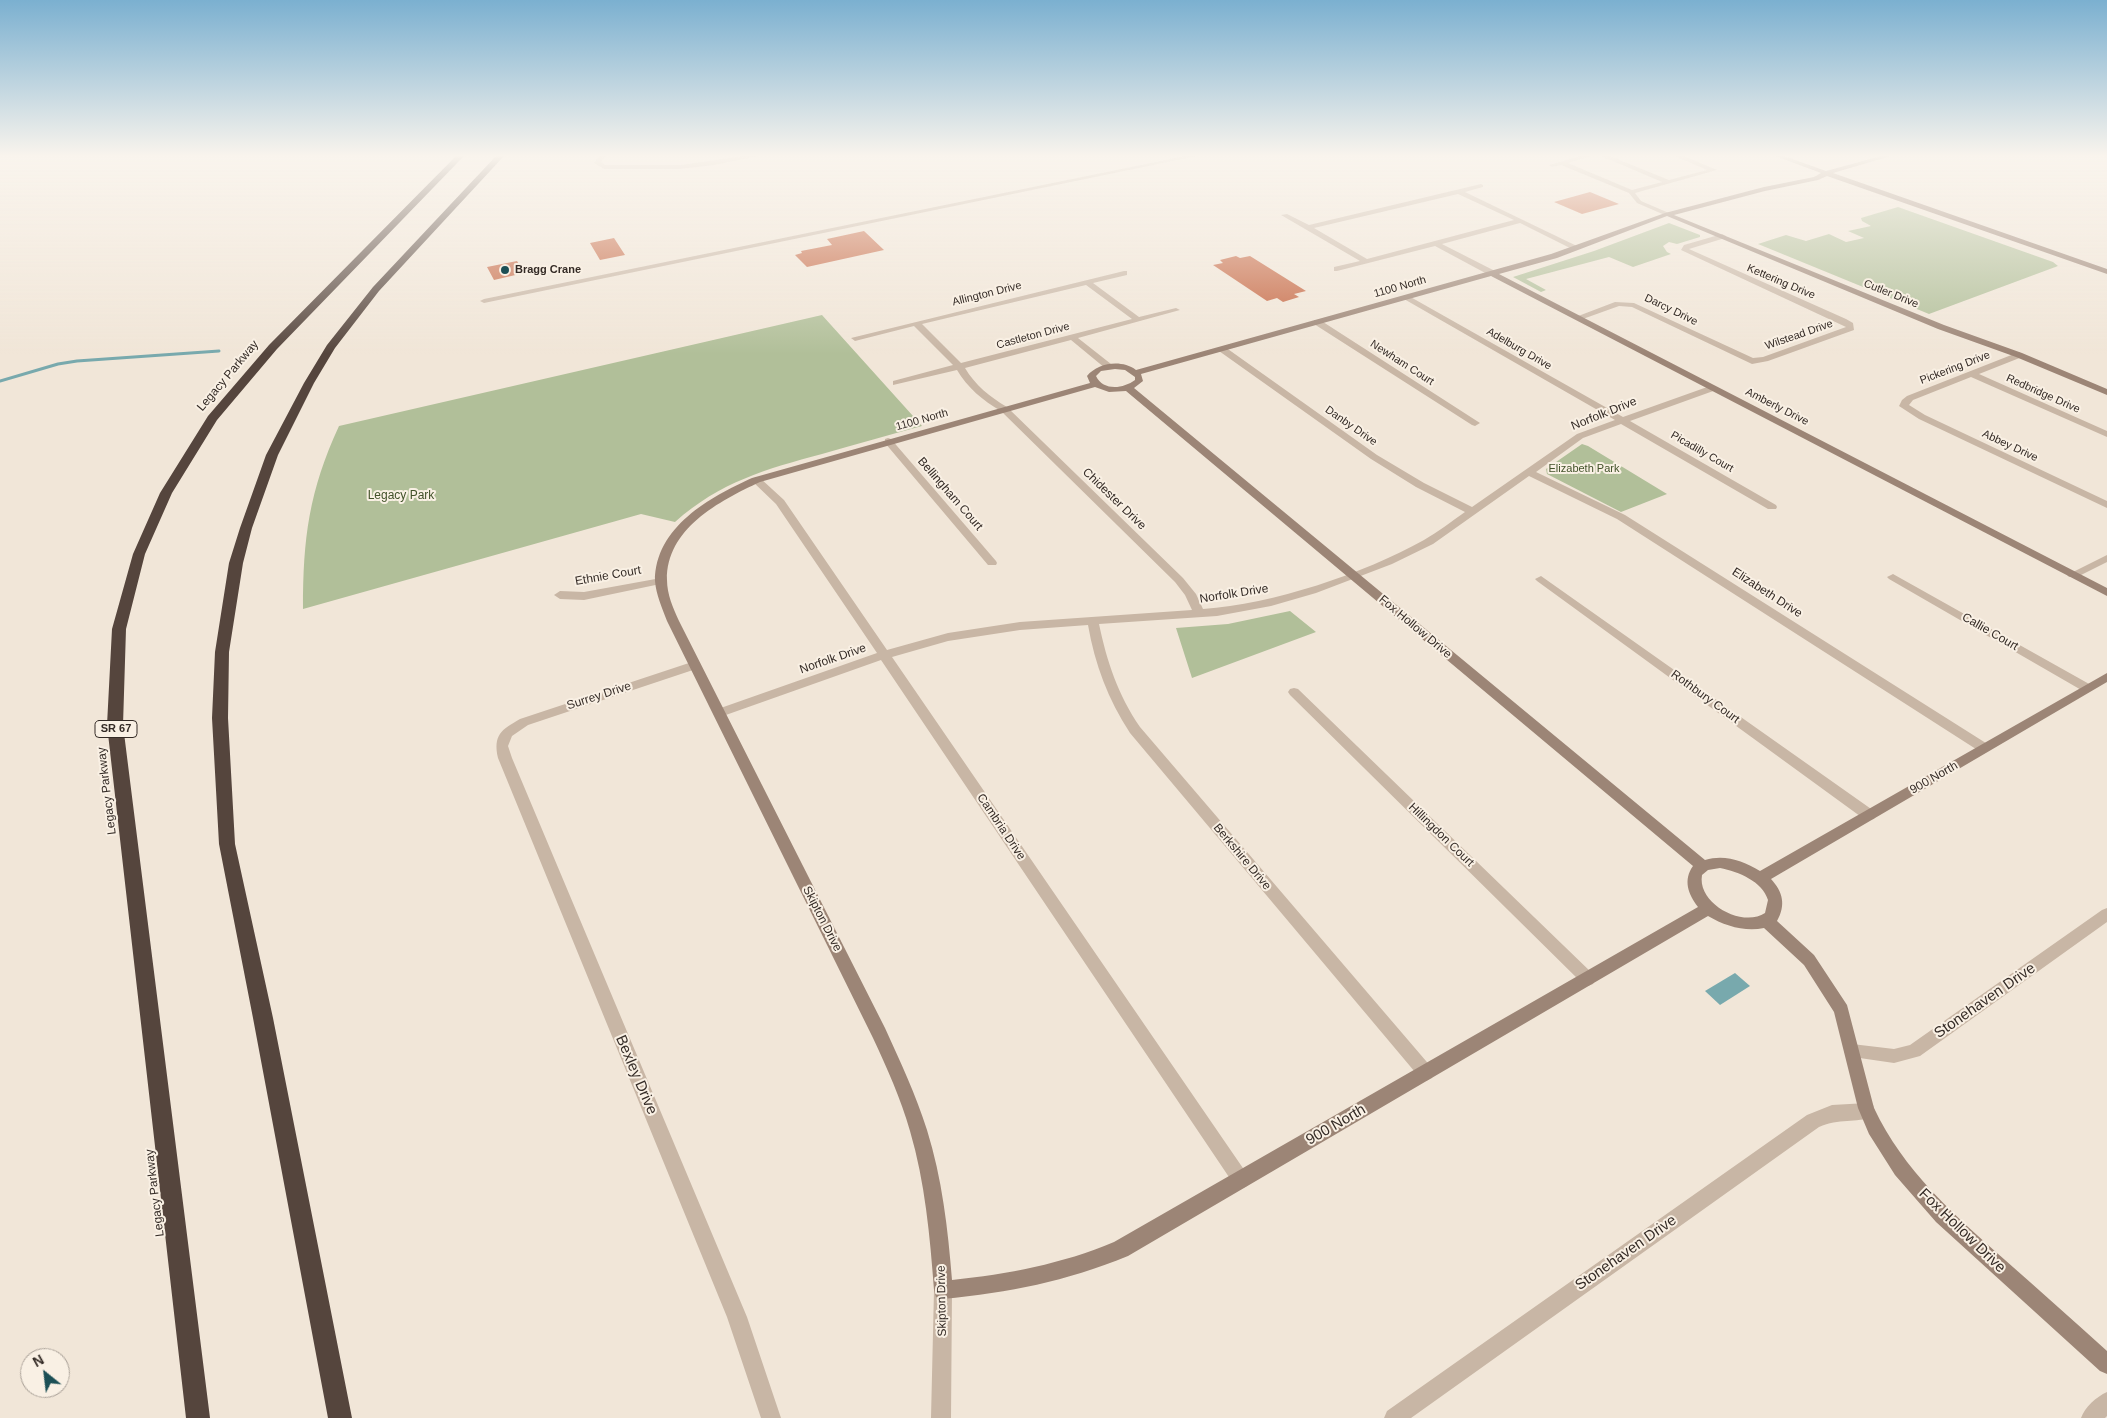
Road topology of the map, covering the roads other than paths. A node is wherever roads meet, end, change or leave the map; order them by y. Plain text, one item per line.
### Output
1 (395, 222) edge
2 (438, 222) edge
3 (872, 222) edge
4 (1297, 222) edge
5 (1331, 222) edge
6 (1515, 222) edge
7 (1522, 222) edge
8 (1645, 222) edge
9 (1687, 222) edge
10 (1966, 222) edge
11 (1307, 228) junction
12 (1722, 236) junction
13 (1435, 243) junction
14 (1577, 248) junction
15 (1366, 261) junction
16 (1337, 269) dead end
17 (1124, 272) dead end
18 (2107, 272) edge
19 (1492, 273) junction
20 (1087, 282) junction
21 (1407, 297) junction
22 (484, 302) dead end
23 (1176, 310) dead end
24 (1577, 318) junction
25 (1138, 320) junction
26 (1317, 322) junction
27 (916, 323) junction
28 (1852, 326) joint
29 (854, 338) dead end
30 (1068, 338) junction
31 (1222, 349) junction
32 (2019, 355) junction
33 (1752, 361) joint
34 (1108, 366) junction
35 (960, 367) junction
36 (1098, 369) junction
37 (1137, 372) junction
38 (1971, 374) junction
39 (896, 383) dead end
40 (1095, 384) junction
41 (1128, 388) junction
42 (1712, 388) junction
43 (2107, 392) edge
44 (1904, 406) joint
45 (1004, 409) junction
46 (1620, 420) junction
47 (1475, 422) dead end
48 (2107, 434) edge
49 (888, 441) junction
50 (1529, 472) junction
51 (756, 480) junction
52 (2107, 505) edge
53 (1772, 507) dead end
54 (1473, 512) junction
55 (2107, 558) edge
56 (992, 563) dead end
57 (1354, 576) junction
58 (2073, 576) junction
59 (1892, 577) dead end
60 (1541, 579) dead end
61 (661, 581) junction
62 (2107, 593) edge
63 (560, 595) dead end
64 (1199, 613) junction
65 (1093, 622) junction
66 (884, 655) junction
67 (695, 665) junction
68 (2107, 677) edge
69 (2087, 688) junction
70 (1294, 692) dead end
71 (719, 713) junction
72 (506, 733) joint
73 (1984, 748) junction
74 (1869, 815) junction
75 (1703, 866) junction
76 (1760, 878) junction
77 (1709, 908) junction
78 (2107, 914) edge
79 (1766, 920) junction
80 (1588, 979) junction
81 (1852, 1051) junction
82 (1426, 1073) junction
83 (1867, 1111) junction
84 (1241, 1180) junction
85 (944, 1290) junction
86 (2107, 1364) edge
87 (2107, 1402) edge
88 (198, 1418) edge
89 (340, 1418) edge
90 (771, 1418) edge
91 (941, 1418) edge
92 (1394, 1418) edge
93 (2091, 1418) edge

1 - 88 highway, Legacy Parkway / SR 67
2 - 89 highway
3 - 22 street
4 - 11 street
5 - 11 street
6 - 13 street
7 - 14 street
8 - 14 street, 1100 North
9 - 12 street, Cutler Drive
10 - 18 street
11 - 15 street
12 - 28 street, Kettering Drive
12 - 32 street, Cutler Drive
13 - 15 street
13 - 19 street, Amberly Drive
14 - 19 street, 1100 North
15 - 16 street
17 - 20 street, Allington Drive
19 - 21 street, 1100 North
19 - 24 street, Amberly Drive
20 - 25 street
20 - 27 street, Allington Drive
21 - 26 street, 1100 North
21 - 46 street, Adelburg Drive
23 - 25 street, Castleton Drive
24 - 33 street, Darcy Drive
24 - 42 street, Amberly Drive
25 - 30 street, Castleton Drive
26 - 31 street, 1100 North
26 - 47 street, Newham Court
27 - 29 street, Allington Drive
27 - 35 street, Chidester Drive
28 - 33 street, Wilstead Drive
30 - 34 street
30 - 35 street, Castleton Drive
30 - 36 street
31 - 37 street, 1100 North
31 - 54 street, Danby Drive
32 - 38 street, Pickering Drive
32 - 43 street, Cutler Drive
34 - 36 street
34 - 37 street
35 - 39 street, Castleton Drive
35 - 45 street, Chidester Drive
36 - 40 street
37 - 41 street
38 - 44 street, Pickering Drive
38 - 48 street, Redbridge Drive
40 - 41 street
40 - 45 street, 1100 North
41 - 57 street, Fox Hollow Drive
42 - 46 street, Norfolk Drive
42 - 58 street, Amberly Drive
44 - 52 street, Abbey Drive
45 - 49 street, 1100 North
45 - 64 street, Chidester Drive
46 - 50 street, Norfolk Drive
46 - 53 street, Picadilly Court
49 - 51 street, 1100 North
49 - 56 street, Bellingham Court
50 - 54 street, Norfolk Drive
50 - 73 street, Elizabeth Drive
51 - 61 street, Skipton Drive
51 - 66 street, Cambria Drive
54 - 57 street, Norfolk Drive
55 - 58 street
57 - 64 street, Norfolk Drive
57 - 75 street, Fox Hollow Drive
58 - 62 street, Amberly Drive
59 - 69 street, Callie Court
60 - 74 street, Rothbury Court
61 - 63 street, Ethnie Court
61 - 67 street, Skipton Drive
64 - 65 street, Norfolk Drive
65 - 66 street, Norfolk Drive
65 - 82 street, Berkshire Drive
66 - 71 street, Norfolk Drive
66 - 84 street, Cambria Drive
67 - 71 street, Skipton Drive
67 - 72 street, Surrey Drive
68 - 69 street, 900 North
69 - 73 street, 900 North
70 - 80 street, Hillingdon Court
71 - 85 street, Skipton Drive
72 - 90 street, Bexley Drive
73 - 74 street, 900 North
74 - 76 street, 900 North
75 - 76 street
75 - 77 street
76 - 79 street
77 - 79 street
77 - 80 street, 900 North
78 - 81 street, Stonehaven Drive
79 - 81 street, Fox Hollow Drive
80 - 82 street, 900 North
81 - 83 street, Fox Hollow Drive
82 - 84 street, 900 North
83 - 86 street, Fox Hollow Drive
83 - 92 street, Stonehaven Drive
84 - 85 street, 900 North
85 - 91 street, Skipton Drive
87 - 93 street

